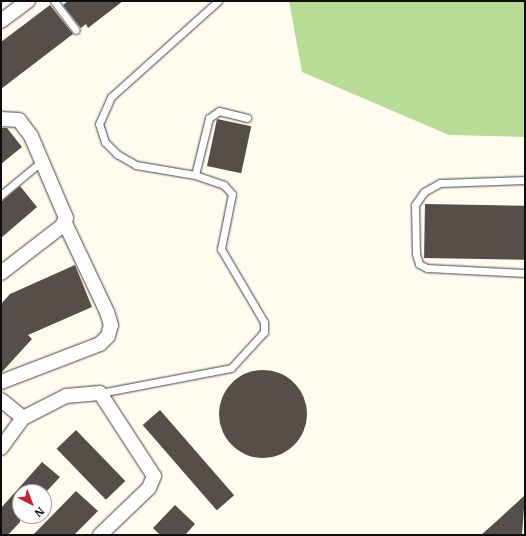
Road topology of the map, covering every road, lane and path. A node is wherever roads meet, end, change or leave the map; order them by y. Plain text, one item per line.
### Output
1 (28, 1) edge
2 (54, 1) edge
3 (218, 1) edge
4 (1, 21) edge
5 (76, 30) dead end
6 (247, 118) dead end
7 (1, 119) edge
8 (42, 161) junction
9 (195, 175) junction
10 (525, 180) edge
11 (1, 194) edge
12 (65, 223) junction
13 (1, 273) edge
14 (525, 273) edge
15 (1, 382) edge
16 (100, 393) junction
17 (1, 400) edge
18 (23, 418) junction
19 (1, 448) edge
20 (100, 535) edge

1 - 4 street
2 - 5 lane
3 - 9 lane
6 - 9 lane
7 - 8 street
8 - 11 lane
8 - 12 street
9 - 16 lane
10 - 14 lane
12 - 13 street
12 - 15 street
16 - 18 street
16 - 20 street
17 - 18 street
18 - 19 street

